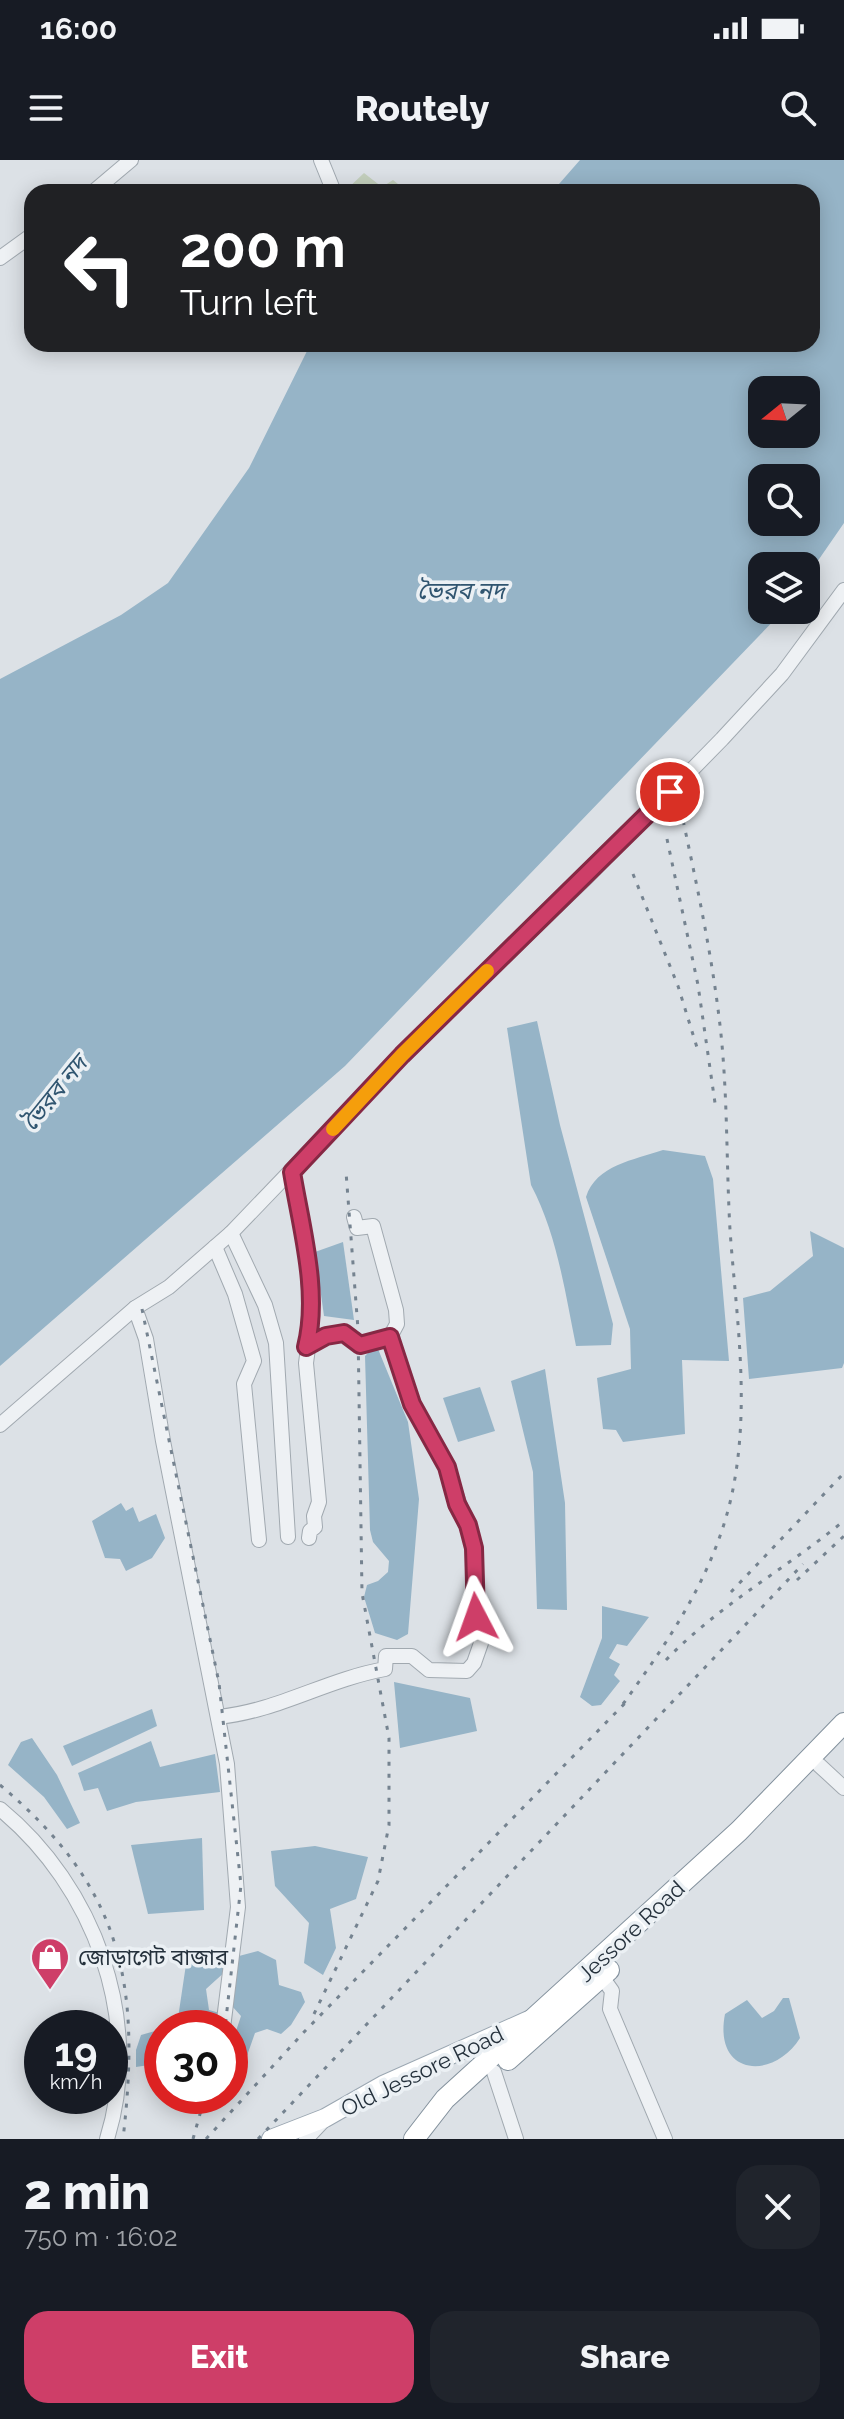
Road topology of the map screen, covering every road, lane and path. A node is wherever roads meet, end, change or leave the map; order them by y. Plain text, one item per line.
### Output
1 (131, 160) edge
2 (321, 160) edge
3 (102, 184) edge
4 (331, 184) edge
5 (24, 241) edge
6 (0, 258) edge
7 (844, 590) edge
8 (292, 1172) junction
9 (354, 1217) dead end
10 (231, 1233) junction
11 (215, 1247) junction
12 (135, 1308) junction
13 (390, 1337) junction
14 (306, 1347) junction
15 (0, 1425) edge
16 (288, 1537) dead end
17 (309, 1538) dead end
18 (259, 1540) dead end
19 (218, 1717) junction
20 (844, 1723) edge
21 (844, 1739) edge
22 (819, 1765) junction
23 (844, 1788) edge
24 (0, 1809) edge
25 (602, 1977) junction
26 (573, 2005) junction
27 (225, 2010) edge
28 (538, 2017) junction
29 (494, 2072) junction
30 (325, 2118) junction
31 (415, 2138) edge
32 (107, 2139) edge
33 (271, 2139) edge
34 (306, 2139) edge
35 (516, 2139) edge
36 (665, 2139) edge

1 - 3 street
2 - 4 street
5 - 6 street
7 - 8 street
8 - 10 street
8 - 14 street
9 - 13 street
10 - 11 street
10 - 16 street
11 - 12 street
11 - 18 street
12 - 15 street
12 - 19 street
13 - 14 street
13 - 19 street
14 - 17 street
19 - 27 street
20 - 28 highway, Jessore Road
21 - 22 highway, Jessore Road
22 - 23 street
22 - 25 highway, Jessore Road
24 - 32 street
25 - 26 highway, Jessore Road
25 - 36 street
26 - 28 main road, Old Jessore Road
26 - 29 highway, Jessore Road
28 - 30 main road, Old Jessore Road
28 - 31 highway, Jessore Road
29 - 31 highway, Jessore Road
29 - 35 street
30 - 33 main road, Old Jessore Road
30 - 34 street

